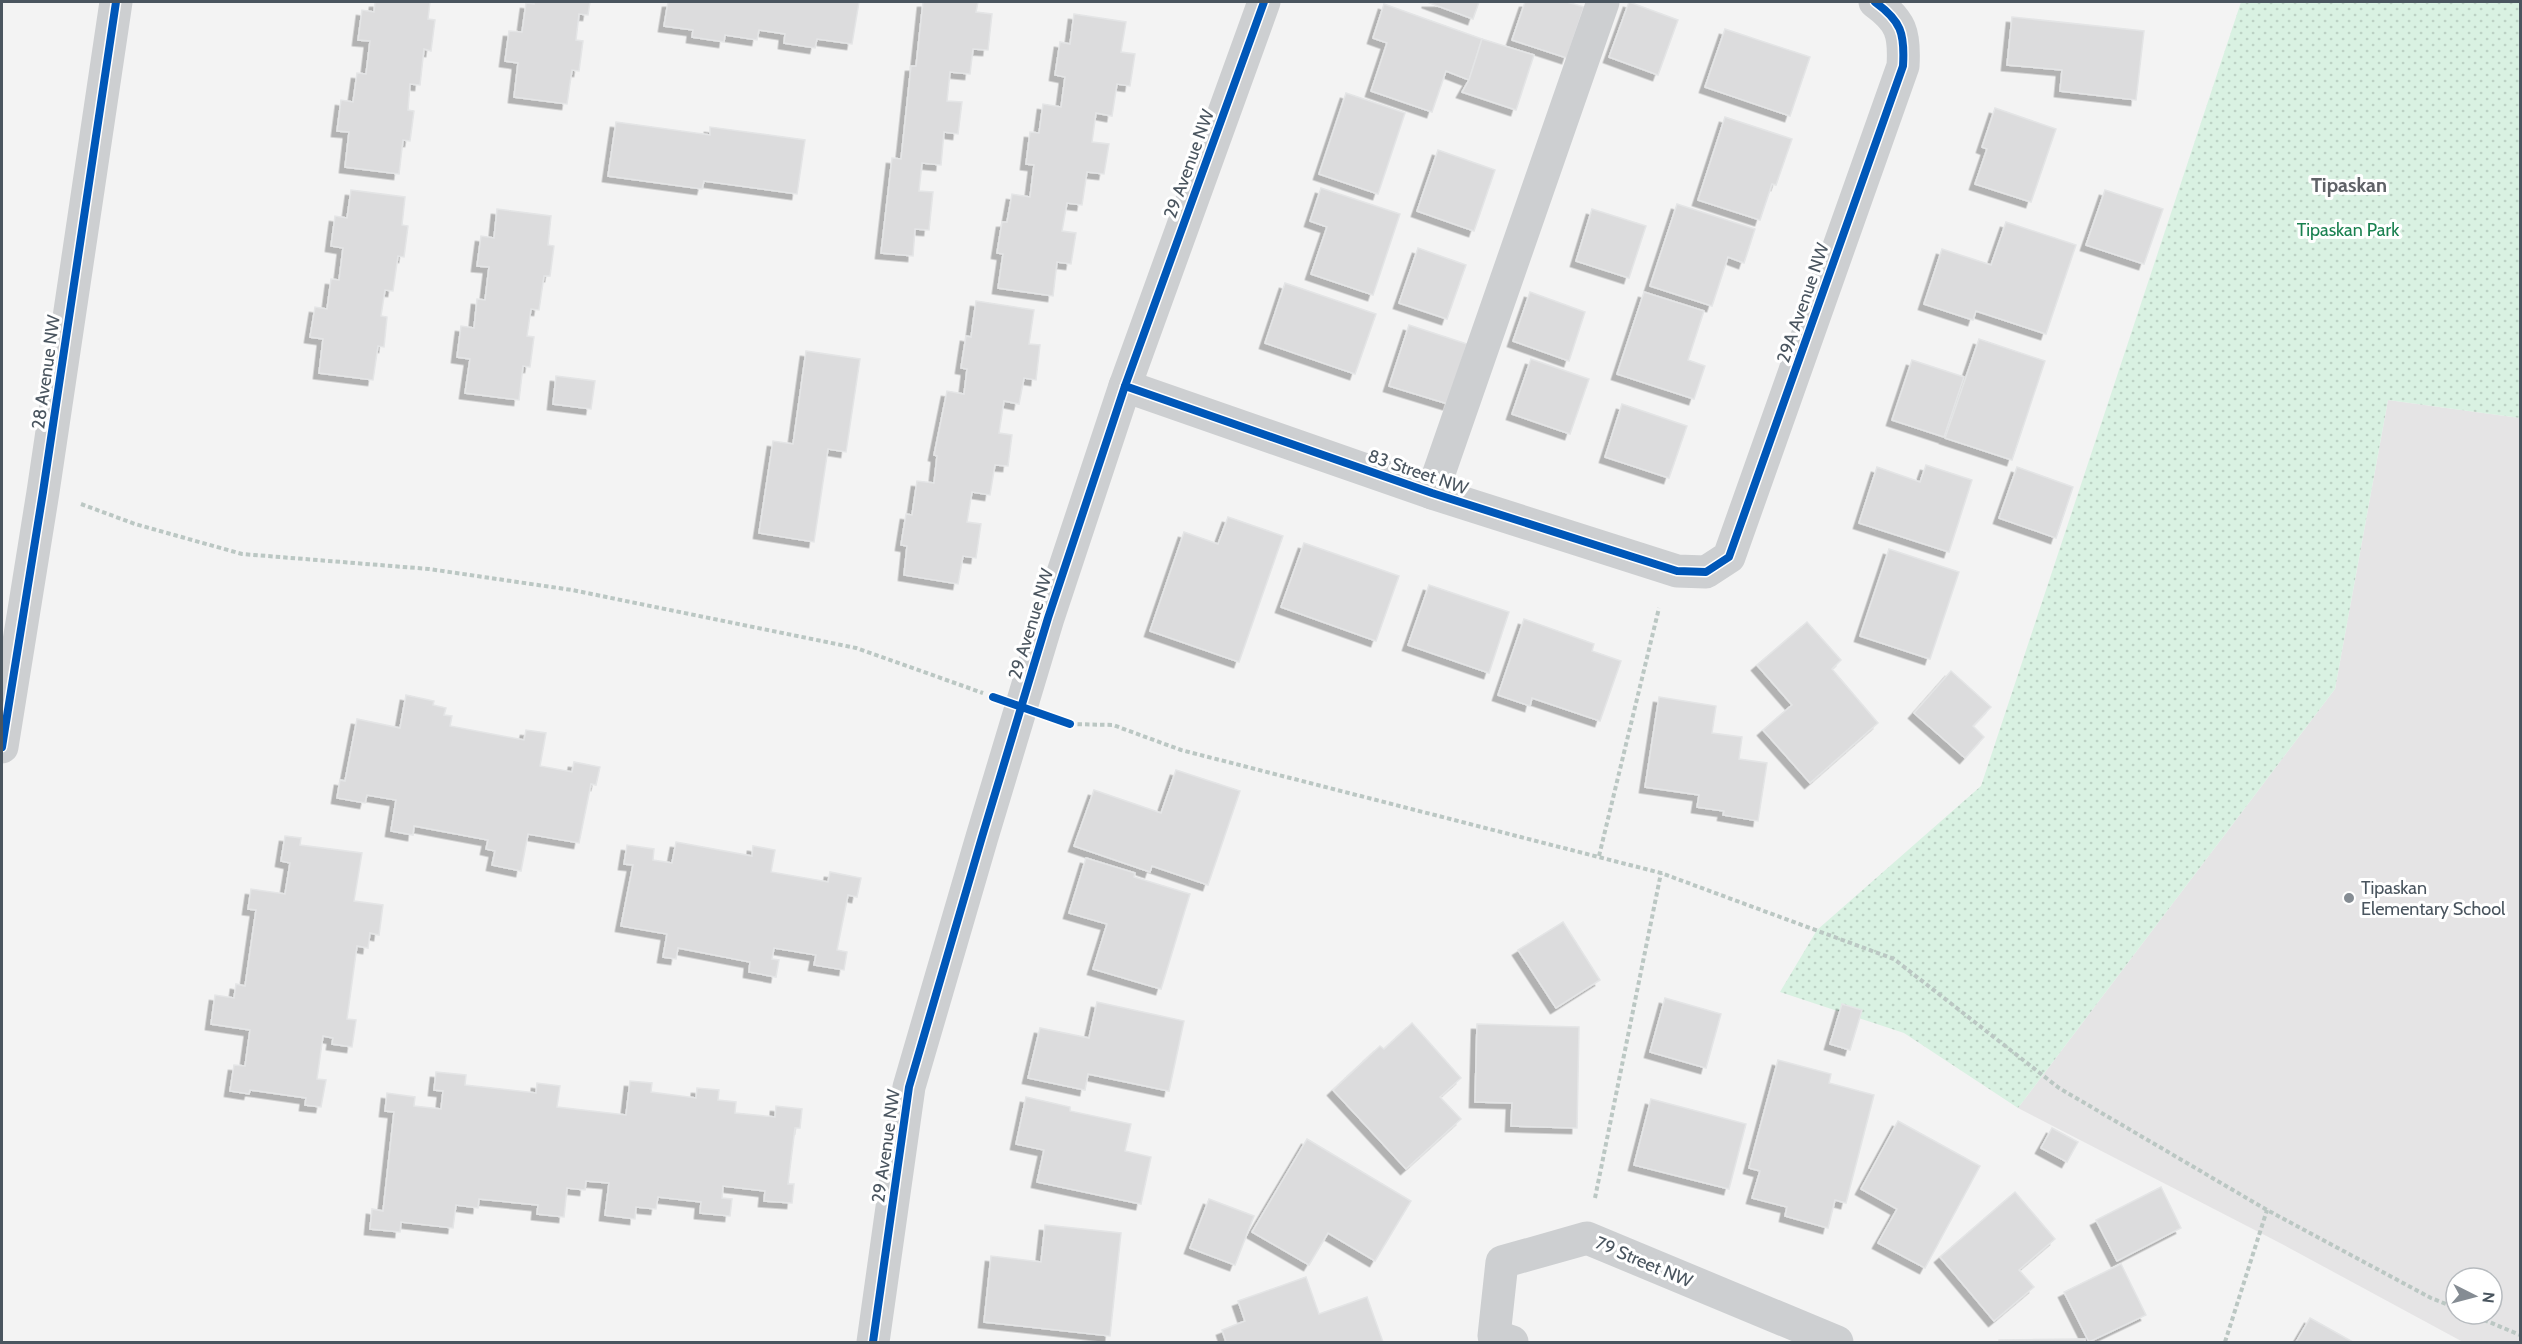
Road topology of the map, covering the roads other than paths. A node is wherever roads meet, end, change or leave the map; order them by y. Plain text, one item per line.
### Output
1 (116, 2) edge
2 (1264, 2) edge
3 (1604, 2) edge
4 (1875, 2) edge
5 (1125, 387) junction
6 (1432, 493) junction
7 (1706, 572) joint
8 (2, 747) edge
9 (873, 1342) edge
10 (1512, 1342) edge
11 (1837, 1342) edge

1 - 8 street, 28 Avenue NW
2 - 5 street, 29 Avenue NW
3 - 6 street
4 - 7 street, 29A Avenue NW
5 - 6 street, 83 Street NW
5 - 9 street, 29 Avenue NW
6 - 7 street, 83 Street NW
10 - 11 street, 79 Street NW

